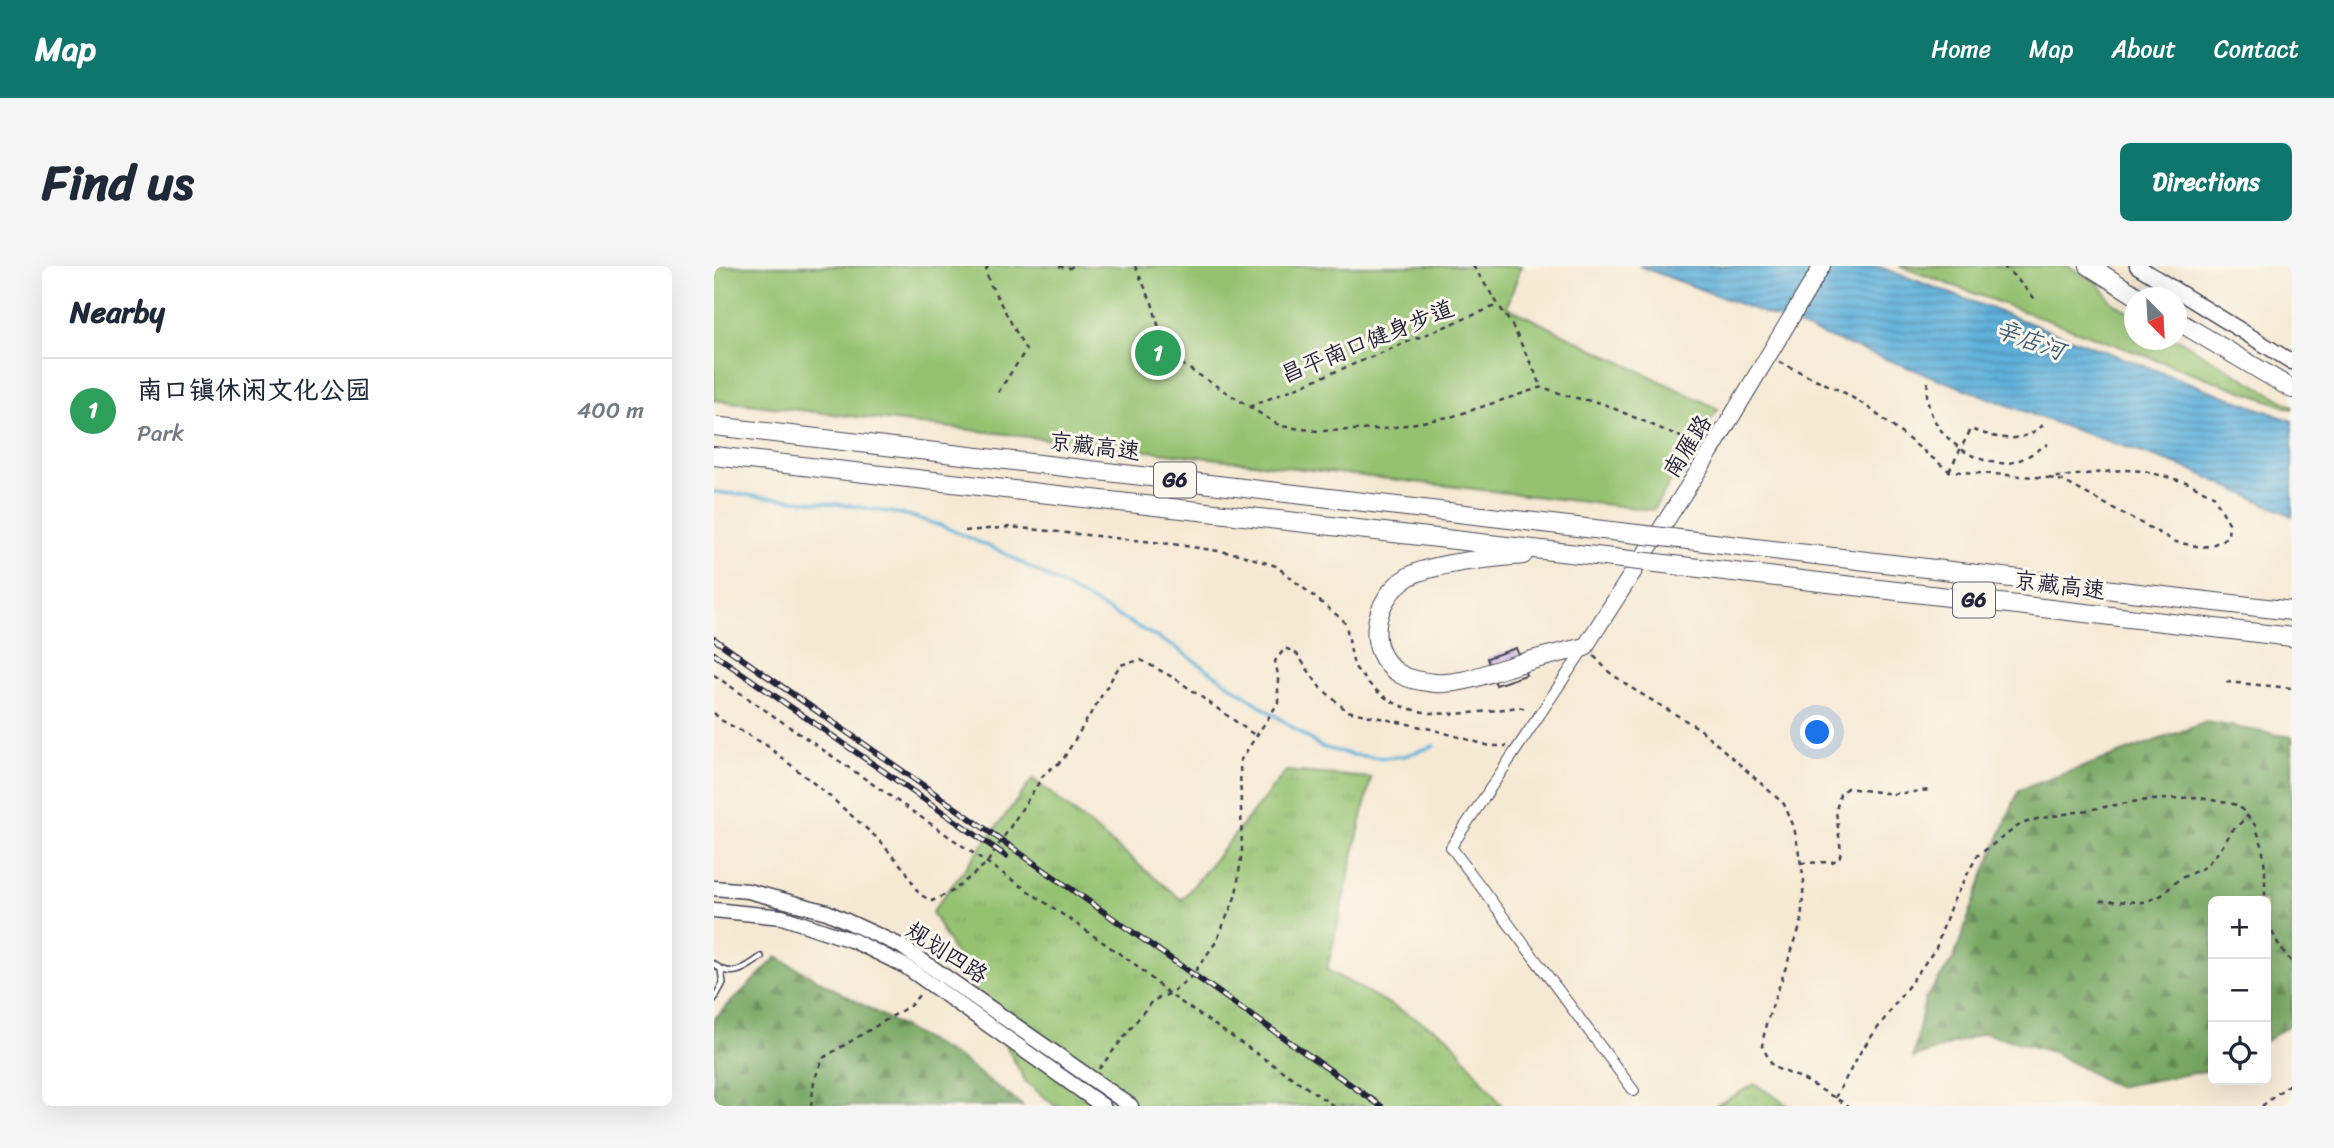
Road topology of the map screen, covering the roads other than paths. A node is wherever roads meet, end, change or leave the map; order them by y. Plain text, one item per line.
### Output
1 (1822, 266) edge
2 (2089, 266) edge
3 (2137, 266) edge
4 (2124, 288) edge
5 (2187, 327) edge
6 (2292, 362) edge
7 (2292, 389) edge
8 (714, 426) edge
9 (714, 456) edge
10 (1550, 551) junction
11 (2292, 611) edge
12 (2292, 637) edge
13 (1585, 647) junction
14 (714, 888) edge
15 (714, 909) edge
16 (761, 957) dead end
17 (714, 964) edge
18 (721, 970) junction
19 (714, 999) edge
20 (1634, 1091) dead end
21 (1103, 1106) edge
22 (1131, 1106) edge

1 - 13 main road, 南雁路
2 - 4 highway
3 - 6 main road
5 - 7 highway
8 - 11 highway, 京藏高速 / G6, bridge
9 - 10 highway, G6
10 - 12 highway, 京藏高速 / G6, bridge
10 - 13 highway
13 - 20 street
14 - 22 main road, 规划四路
15 - 21 main road, 规划四路
16 - 18 lane
17 - 18 lane
18 - 19 lane

